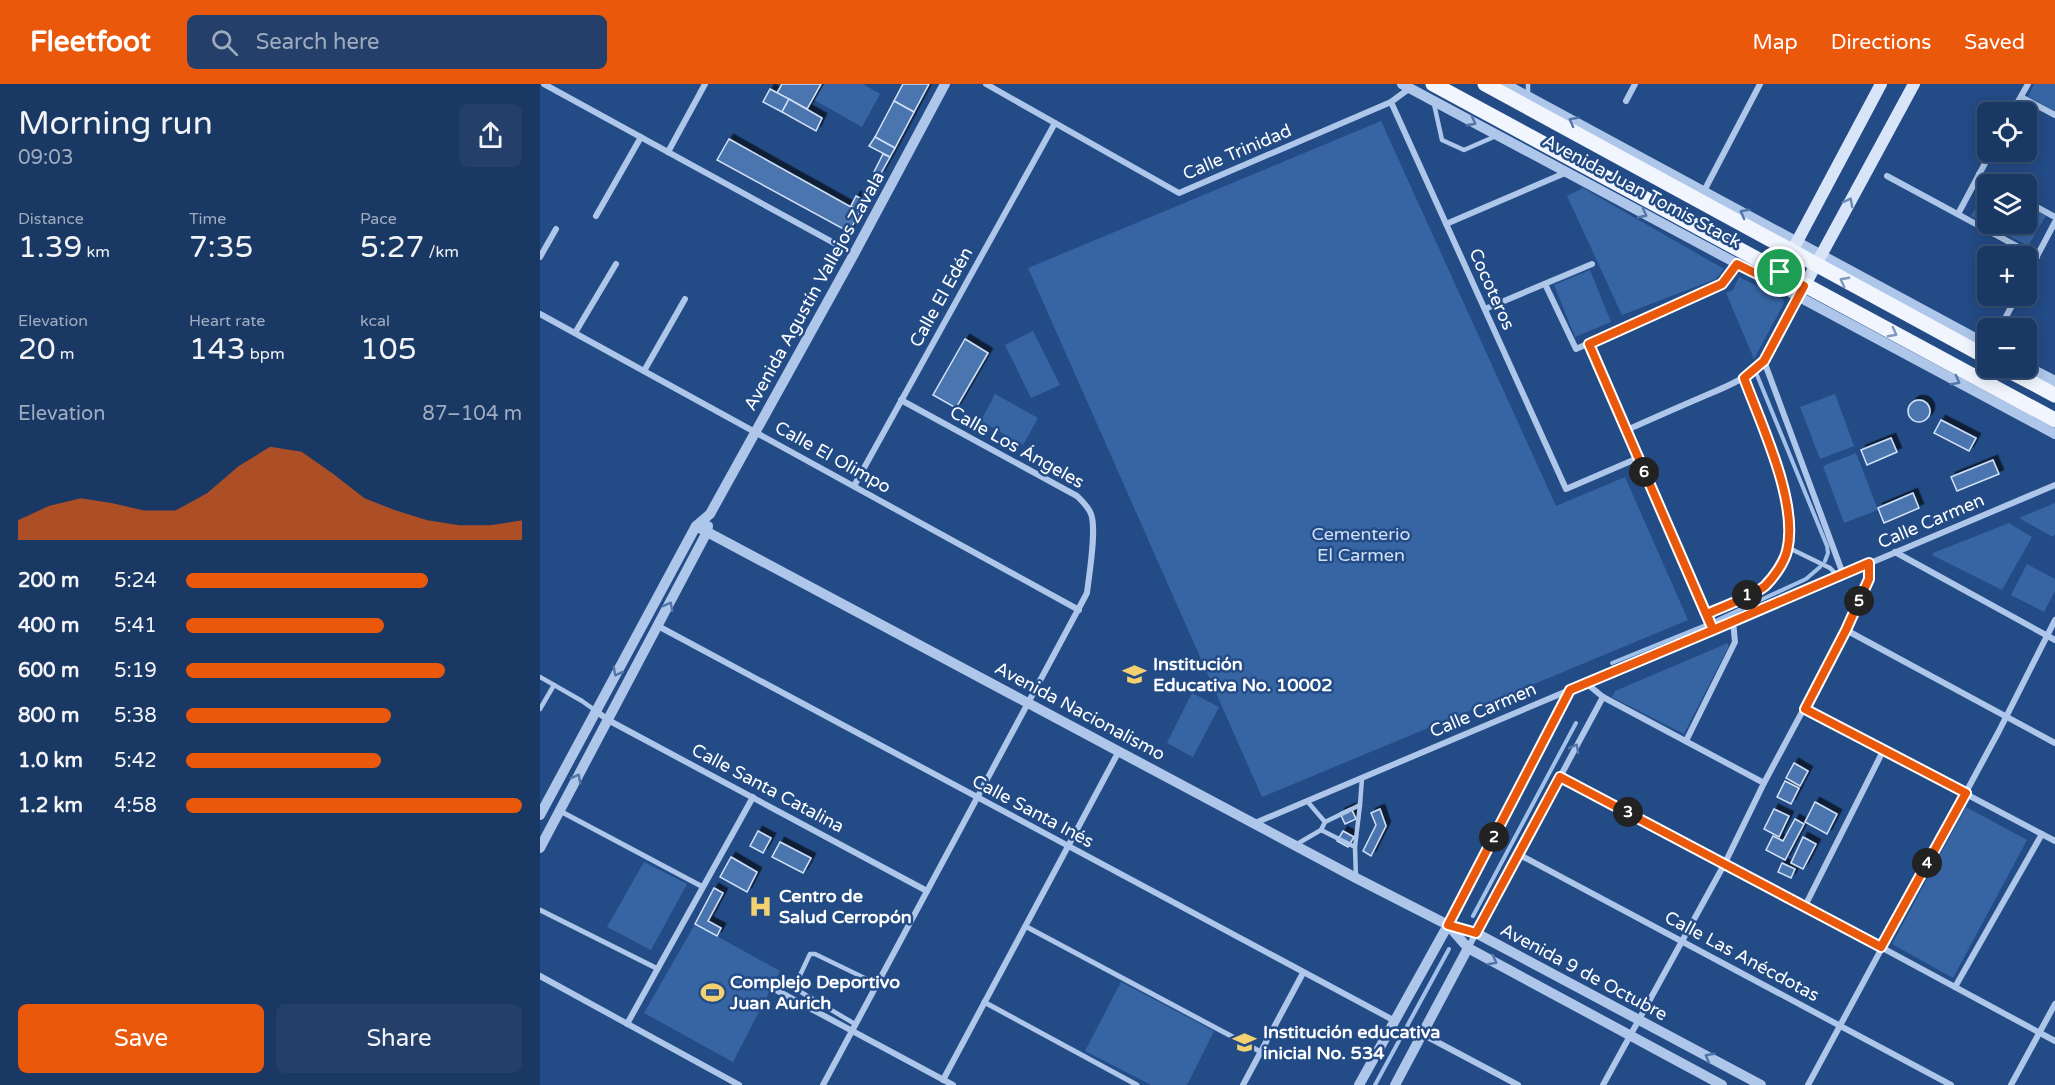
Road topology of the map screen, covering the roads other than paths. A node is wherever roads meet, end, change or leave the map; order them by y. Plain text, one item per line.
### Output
1 (544, 84) edge
2 (705, 84) edge
3 (945, 84) edge
4 (986, 84) edge
5 (1433, 84) edge
6 (1485, 84) edge
7 (1505, 84) edge
8 (1528, 84) edge
9 (1635, 84) edge
10 (1760, 84) edge
11 (1881, 84) edge
12 (1914, 84) edge
13 (2028, 84) edge
14 (1406, 86) edge
15 (1528, 96) junction
16 (2021, 97) junction
17 (1434, 101) junction
18 (1391, 102) junction
19 (1626, 102) dead end
20 (2018, 102) edge
21 (2055, 115) edge
22 (1055, 123) junction
23 (1497, 136) junction
24 (641, 137) junction
25 (668, 152) junction
26 (1986, 162) edge
27 (1565, 172) junction
28 (1979, 174) edge
29 (1887, 176) dead end
30 (1977, 178) edge
31 (1704, 192) junction
32 (2037, 207) edge
33 (1958, 214) junction
34 (596, 216) dead end
35 (2055, 217) edge
36 (2055, 222) edge
37 (1446, 224) junction
38 (556, 230) dead end
39 (1793, 246) junction
40 (2017, 246) edge
41 (854, 254) junction
42 (540, 256) edge
43 (2037, 257) edge
44 (1818, 259) junction
45 (616, 264) dead end
46 (1592, 264) dead end
47 (1737, 264) junction
48 (1778, 277) junction
49 (1545, 284) junction
50 (1802, 291) junction
51 (685, 300) dead end
52 (1485, 309) junction
53 (540, 314) edge
54 (575, 333) junction
55 (1977, 339) edge
56 (1589, 344) junction
57 (1977, 352) edge
58 (1764, 361) junction
59 (644, 371) junction
60 (2037, 372) edge
61 (1744, 378) junction
62 (2023, 378) edge
63 (2055, 381) edge
64 (2055, 395) edge
65 (901, 400) junction
66 (2055, 420) edge
67 (1626, 430) junction
68 (755, 432) junction
69 (2055, 434) edge
70 (1638, 458) junction
71 (854, 486) junction
72 (2055, 486) edge
73 (710, 514) junction
74 (696, 526) junction
75 (708, 532) junction
76 (1787, 547) junction
77 (1895, 552) junction
78 (1869, 563) junction
79 (1840, 575) junction
80 (1079, 610) junction
81 (1707, 614) junction
82 (2055, 620) edge
83 (1733, 621) junction
84 (658, 626) junction
85 (1713, 630) junction
86 (1846, 630) junction
87 (2047, 636) junction
88 (2055, 640) edge
89 (540, 677) edge
90 (1586, 683) junction
91 (554, 685) junction
92 (1570, 690) junction
93 (1603, 697) junction
94 (1029, 703) junction
95 (540, 709) edge
96 (1805, 709) junction
97 (596, 711) junction
98 (2007, 717) junction
99 (608, 720) junction
100 (1686, 741) junction
101 (2055, 743) edge
102 (1119, 751) junction
103 (1883, 751) junction
104 (1560, 777) junction
105 (1362, 778) junction
106 (1764, 783) junction
107 (1966, 793) junction
108 (753, 797) junction
109 (977, 798) junction
110 (1307, 801) junction
111 (1360, 805) junction
112 (560, 811) junction
113 (540, 815) edge
114 (1324, 822) junction
115 (1255, 823) junction
116 (1321, 830) junction
117 (2042, 834) junction
118 (2055, 841) edge
119 (1296, 845) junction
120 (1068, 846) junction
121 (1355, 847) junction
122 (540, 848) edge
123 (1518, 854) junction
124 (1725, 863) junction
125 (1356, 878) junction
126 (703, 887) junction
127 (927, 891) junction
128 (1805, 906) junction
129 (540, 910) edge
130 (1448, 925) junction
131 (1025, 926) junction
132 (1476, 933) junction
133 (1682, 941) junction
134 (1881, 947) junction
135 (1468, 948) junction
136 (658, 969) junction
137 (1303, 973) junction
138 (540, 976) edge
139 (876, 984) junction
140 (1955, 987) junction
141 (776, 990) dead end
142 (984, 1002) junction
143 (2055, 1004) edge
144 (1638, 1019) junction
145 (1395, 1021) junction
146 (627, 1024) junction
147 (855, 1024) junction
148 (1840, 1024) junction
149 (851, 1031) junction
150 (2040, 1033) junction
151 (1422, 1034) junction
152 (1630, 1035) junction
153 (2055, 1041) edge
154 (1261, 1052) junction
155 (943, 1080) junction
156 (739, 1085) edge
157 (824, 1085) edge
158 (952, 1085) edge
159 (1137, 1085) edge
160 (1243, 1085) edge
161 (1359, 1085) edge
162 (1395, 1085) edge
163 (1518, 1085) edge
164 (1603, 1085) edge
165 (1722, 1085) edge
166 (1761, 1085) edge
167 (1808, 1085) edge
168 (1951, 1085) edge
169 (2011, 1085) edge

1 - 24 street
2 - 25 street
3 - 41 street, Avenida Agustín Vallejos Zavala
4 - 22 street, Calle Trinidad
5 - 48 main road, Avenida Juan Tomis Stack
6 - 39 main road, Avenida Juan Tomis Stack
7 - 15 street, Avenida Juan Tomis Stack
8 - 15 lane
9 - 19 street
10 - 31 street
11 - 39 main road
44 -> 12 main road
13 - 16 street
14 - 17 street, Avenida Juan Tomis Stack
14 - 18 street, Calle Trinidad
31 -> 15 street, Avenida Juan Tomis Stack
16 - 20 street
16 - 21 street
17 -> 23 street, Avenida Juan Tomis Stack
17 - 23 lane
18 - 22 street, Calle Trinidad
18 - 37 street, Cocoteros
22 - 65 street, Calle El Edén
23 - 27 street, Avenida Juan Tomis Stack
24 - 25 street
24 - 34 street
25 - 41 street
26 - 28 street
27 - 37 street
27 -> 47 street, Avenida Juan Tomis Stack
29 - 33 street
30 - 33 street
39 -> 31 street, Avenida Juan Tomis Stack
32 - 35 street
33 - 40 street
36 - 43 street
37 - 52 street, Cocoteros
38 - 42 street
39 - 44 main road, Avenida Juan Tomis Stack
39 - 48 main road
41 - 68 street, Avenida Agustín Vallejos Zavala
44 - 50 main road
44 - 55 street, Avenida Juan Tomis Stack
57 -> 44 main road, Avenida Juan Tomis Stack
45 - 54 street
46 - 49 street
47 - 48 street, Avenida Juan Tomis Stack
47 - 56 street
48 - 50 main road, Avenida Juan Tomis Stack
49 - 52 street
49 - 56 street
50 - 58 street
50 -> 66 main road, Avenida Juan Tomis Stack
50 -> 69 street, Avenida Juan Tomis Stack
51 - 59 street
52 - 70 street, Cocoteros
53 - 54 street, Calle El Olimpo
54 - 59 street, Calle El Olimpo
56 - 67 street
58 - 61 street
58 - 79 street
59 - 68 street, Calle El Olimpo
60 - 63 street
61 - 67 street
61 - 76 lane
62 - 64 main road
65 - 71 street, Calle El Edén
65 - 80 street, Calle Los Ángeles
67 - 70 street
68 - 71 street, Calle El Olimpo
68 - 73 street, Avenida Agustín Vallejos Zavala
70 - 81 street
71 - 80 street, Calle El Olimpo
72 - 77 street, Calle Carmen
73 - 74 street, Avenida Agustín Vallejos Zavala
73 - 75 street, Avenida Agustín Vallejos Zavala
74 - 75 street, Avenida Nacionalismo
74 -> 97 street, Avenida Agustín Vallejos Zavala
84 -> 75 street, Avenida Agustín Vallejos Zavala
75 - 94 street, Avenida Nacionalismo
76 - 79 lane
76 - 81 lane
77 - 78 street, Calle Carmen
77 - 87 street
78 - 79 street, Calle Carmen
78 - 86 street
79 - 83 street, Calle Carmen
80 - 94 street, Calle Los Ángeles
81 - 85 street
82 - 87 street
83 - 85 street, Calle Carmen
83 - 100 street
84 - 99 street, Avenida Agustín Vallejos Zavala
84 - 109 street, Calle Santa Inés
85 - 90 street, Calle Carmen
86 - 96 street
86 - 98 street
87 - 88 street
87 - 98 street
89 - 91 lane
90 - 92 street, Calle Carmen
90 - 93 street
91 - 95 lane
91 - 97 lane
92 - 105 street, Calle Carmen
92 - 130 street
93 - 100 street
104 -> 93 street
94 - 102 street, Avenida Nacionalismo
94 - 109 street, Calle Los Ángeles
96 - 103 street
96 - 106 street
97 - 99 street, Calle Santa Catalina
97 - 113 street, Avenida Agustín Vallejos Zavala
98 - 101 street
98 - 107 street
99 - 108 street, Calle Santa Catalina
112 -> 99 street, Avenida Agustín Vallejos Zavala
100 - 106 street
102 - 115 street, Avenida Nacionalismo
102 - 120 street
103 - 107 street
103 - 128 street
104 - 123 street
104 - 124 street
105 - 110 street, Calle Carmen
105 - 111 lane
106 - 124 street
107 - 117 street
107 - 134 street
108 - 126 street
108 - 127 street, Calle Santa Catalina
109 - 120 street, Calle Santa Inés
109 - 127 street, Calle Los Ángeles
110 - 114 lane
110 - 115 street, Calle Carmen
111 - 114 lane
111 - 121 lane
112 - 122 street, Avenida Agustín Vallejos Zavala
112 - 126 street
114 - 116 lane
115 - 119 street, Avenida Nacionalismo
116 - 119 lane
116 - 121 lane
117 - 118 street
117 - 140 street
119 - 125 street, Avenida Nacionalismo
120 - 131 street
120 - 137 street, Calle Santa Inés
121 - 125 lane
123 - 132 street
123 - 133 street, Calle Las Anécdotas
124 - 128 street
124 - 133 street
125 - 130 street, Avenida Nacionalismo
126 - 136 street
127 - 139 street, Calle Los Ángeles
128 - 134 street
129 - 136 street
130 - 132 street, Avenida 9 de Octubre
130 - 135 street, Avenida 9 de Octubre
130 - 145 street
131 - 142 street
131 - 154 street
132 - 135 street
132 - 144 street, Avenida 9 de Octubre
133 - 144 street
133 - 148 street, Calle Las Anécdotas
134 - 140 street
134 - 148 street
135 - 151 street
135 -> 152 street, Avenida 9 de Octubre
136 - 146 street
137 - 145 street, Calle Santa Inés
137 - 154 street
138 - 146 street
139 - 147 street, Calle Los Ángeles
139 - 147 lane
140 - 150 street
141 - 149 street
142 - 155 street
142 - 159 street
143 - 150 street
144 - 152 street
166 -> 144 street, Avenida 9 de Octubre
145 - 161 street
146 - 156 street
147 - 149 street, Calle Los Ángeles
148 - 167 street
148 - 168 street, Calle Las Anécdotas
149 - 155 street
149 - 157 street, Calle Los Ángeles
150 - 153 street
150 - 169 street
151 - 162 street
151 - 163 street
152 - 164 street
152 - 165 street, Avenida 9 de Octubre
154 - 160 street
155 - 158 street

